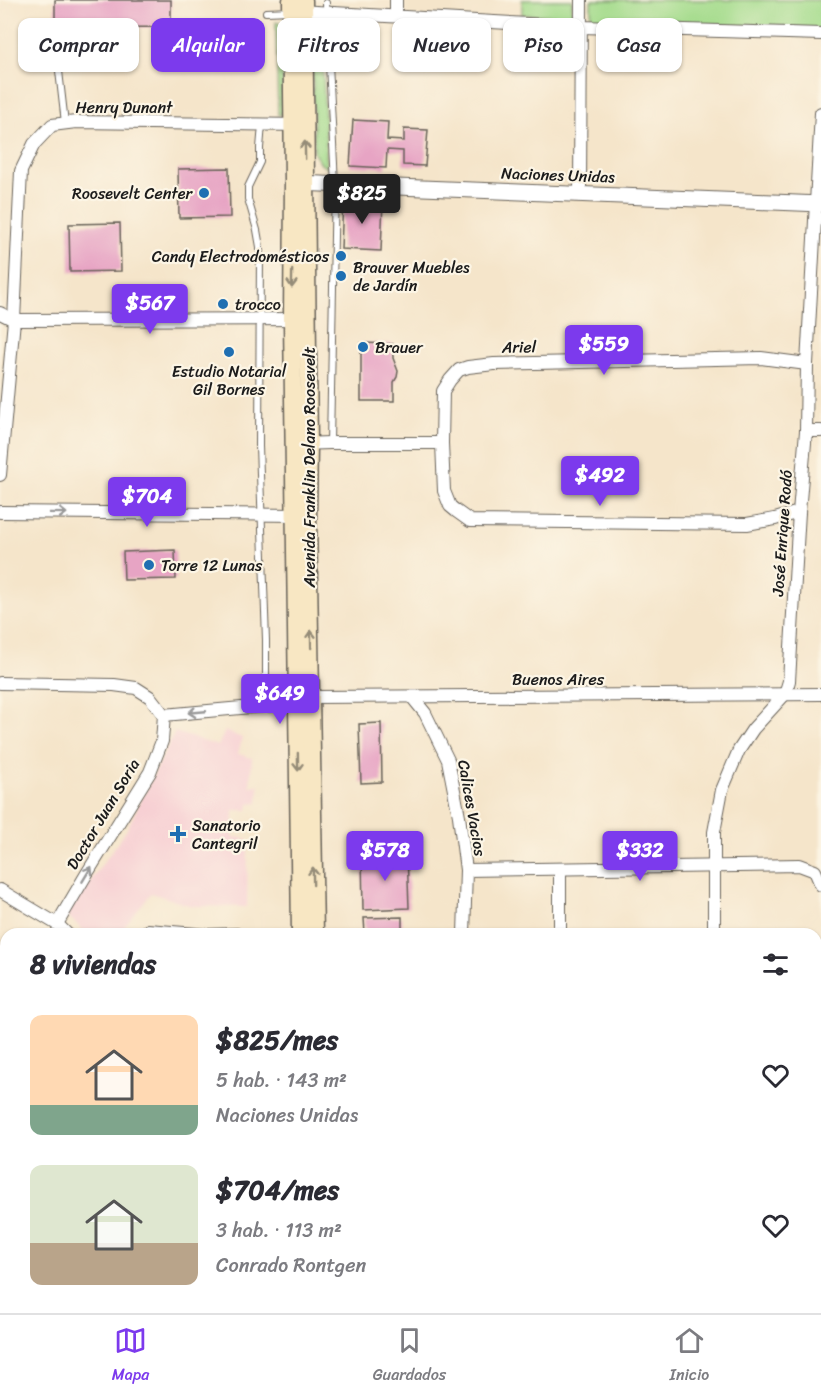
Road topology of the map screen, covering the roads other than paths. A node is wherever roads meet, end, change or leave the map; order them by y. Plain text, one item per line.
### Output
1 (396, 0) edge
2 (581, 0) edge
3 (298, 5) edge
4 (327, 5) edge
5 (266, 12) dead end
6 (396, 16) junction
7 (581, 18) edge
8 (503, 22) edge
9 (584, 27) edge
10 (821, 34) edge
11 (59, 72) edge
12 (581, 72) edge
13 (821, 112) edge
14 (65, 123) junction
15 (262, 125) junction
16 (298, 125) junction
17 (299, 183) junction
18 (335, 184) junction
19 (580, 194) junction
20 (818, 204) edge
21 (0, 313) edge
22 (300, 319) junction
23 (14, 320) junction
24 (260, 320) junction
25 (807, 364) junction
26 (806, 430) junction
27 (821, 431) edge
28 (330, 442) junction
29 (442, 443) junction
30 (301, 444) junction
31 (0, 475) edge
32 (0, 512) edge
33 (799, 512) junction
34 (262, 514) junction
35 (302, 515) junction
36 (0, 683) edge
37 (785, 694) junction
38 (821, 694) edge
39 (412, 697) junction
40 (304, 700) junction
41 (266, 706) junction
42 (164, 715) junction
43 (714, 866) junction
44 (560, 869) junction
45 (466, 870) junction
46 (821, 885) edge
47 (0, 890) edge
48 (57, 924) junction
49 (61, 928) edge
50 (300, 928) edge
51 (315, 928) edge
52 (464, 928) edge
53 (560, 928) edge
54 (714, 928) edge

1 - 6 street
2 - 7 street
3 - 4 street
3 - 5 lane
3 - 16 main road, Avenida Franklin Delano Roosevelt
4 - 6 street
4 - 18 lane
6 - 8 street
9 - 10 street
11 - 14 lane
12 - 19 street
13 - 20 street, José Enrique Rodó
14 - 15 street, Henry Dunant
14 - 23 street, Henry Dunant
15 - 16 street, Henry Dunant
15 - 24 lane
16 - 17 main road, Avenida Franklin Delano Roosevelt
17 - 18 street, Naciones Unidas
17 - 22 main road, Avenida Franklin Delano Roosevelt
18 - 19 street, Naciones Unidas
18 - 28 lane
19 - 20 street, Naciones Unidas
20 - 25 street, José Enrique Rodó
21 - 23 street
22 - 24 street
22 - 30 main road, Avenida Franklin Delano Roosevelt
23 - 24 street
23 - 31 street, Henry Dunant
24 - 34 lane
25 - 26 street, José Enrique Rodó
25 - 29 street, Ariel
26 - 27 street
26 - 33 street, José Enrique Rodó
28 - 29 street
28 - 30 street
29 - 33 street, Ariel
30 - 35 main road, Avenida Franklin Delano Roosevelt
32 -> 34 street
33 - 37 street, José Enrique Rodó
34 - 35 street
34 - 41 lane
35 - 40 main road, Avenida Franklin Delano Roosevelt
36 - 42 street
37 - 38 street, Buenos Aires
37 - 39 street, Buenos Aires
37 - 43 street
39 - 40 street, Buenos Aires
39 - 45 street, Calices Vacios
40 - 41 street, Buenos Aires
40 -> 50 main road, Avenida Franklin Delano Roosevelt
51 -> 40 main road, Avenida Franklin Delano Roosevelt
41 -> 42 street, Buenos Aires
48 -> 42 street, Doctor Juan Soria
43 - 44 street
43 - 46 street
43 - 54 street
44 - 45 street
44 - 53 street
45 - 52 street, Calices Vacios
47 - 48 street
48 - 49 street

